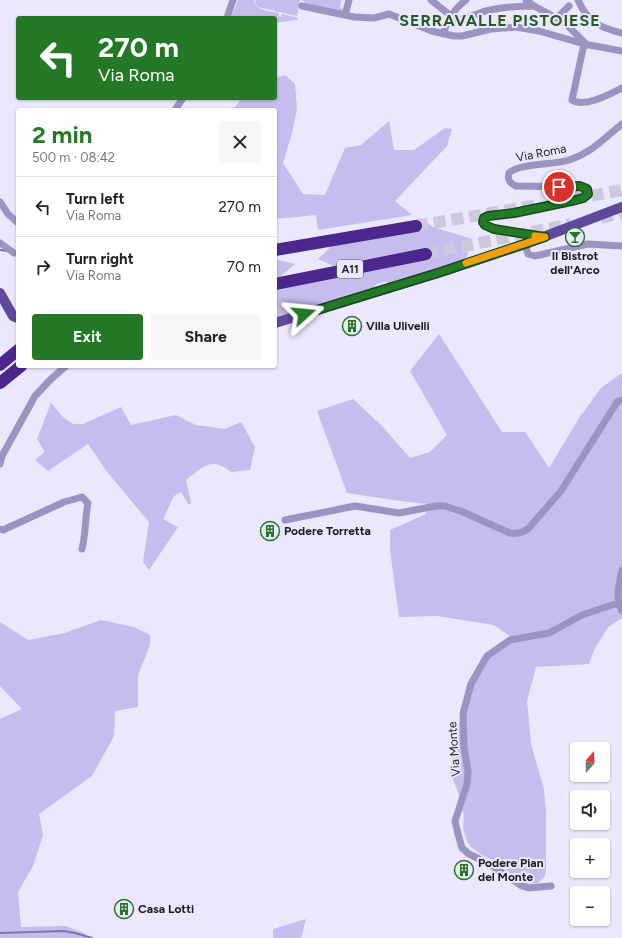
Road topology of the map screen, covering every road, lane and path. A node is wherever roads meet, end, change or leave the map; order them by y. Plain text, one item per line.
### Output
1 (233, 0) edge
2 (349, 0) edge
3 (431, 0) edge
4 (466, 0) edge
5 (526, 0) edge
6 (578, 0) edge
7 (302, 6) dead end
8 (534, 6) junction
9 (570, 6) dead end
10 (345, 15) junction
11 (228, 16) edge
12 (450, 16) junction
13 (557, 18) junction
14 (622, 33) edge
15 (443, 34) junction
16 (586, 44) junction
17 (622, 51) edge
18 (622, 88) edge
19 (622, 124) edge
20 (0, 202) edge
21 (622, 208) edge
22 (16, 221) edge
23 (416, 226) tunnel mouth
24 (545, 237) junction
25 (0, 243) edge
26 (525, 244) junction
27 (622, 246) edge
28 (277, 250) edge
29 (14, 253) dead end
30 (426, 254) tunnel mouth
31 (277, 284) edge
32 (0, 293) edge
33 (16, 317) edge
34 (277, 323) edge
35 (16, 352) edge
36 (0, 365) edge
37 (19, 368) edge
38 (64, 368) edge
39 (0, 383) edge
40 (622, 400) edge
41 (0, 464) edge
42 (285, 520) dead end
43 (0, 529) edge
44 (82, 549) dead end
45 (622, 570) edge
46 (618, 603) junction
47 (622, 611) edge
48 (551, 886) dead end

1 - 11 street
2 - 10 street
3 - 12 street
4 - 12 street
5 - 8 street
6 - 14 street
7 - 10 street
8 - 12 street
8 - 13 street
9 - 13 street
10 - 15 street
12 - 15 street
13 - 16 street
15 - 16 street
16 - 17 street
16 - 18 street
19 - 24 street, Via Roma
20 - 22 street
21 - 24 main road
23 - 28 highway
24 - 26 main road
25 - 29 street
26 - 27 street
26 - 34 main road
30 - 31 highway, A11
32 - 33 main road
35 - 36 highway
37 - 39 highway
38 - 41 street
40 - 42 street
43 - 44 street
45 - 46 street
46 - 47 street
46 - 48 street, Via Monte

